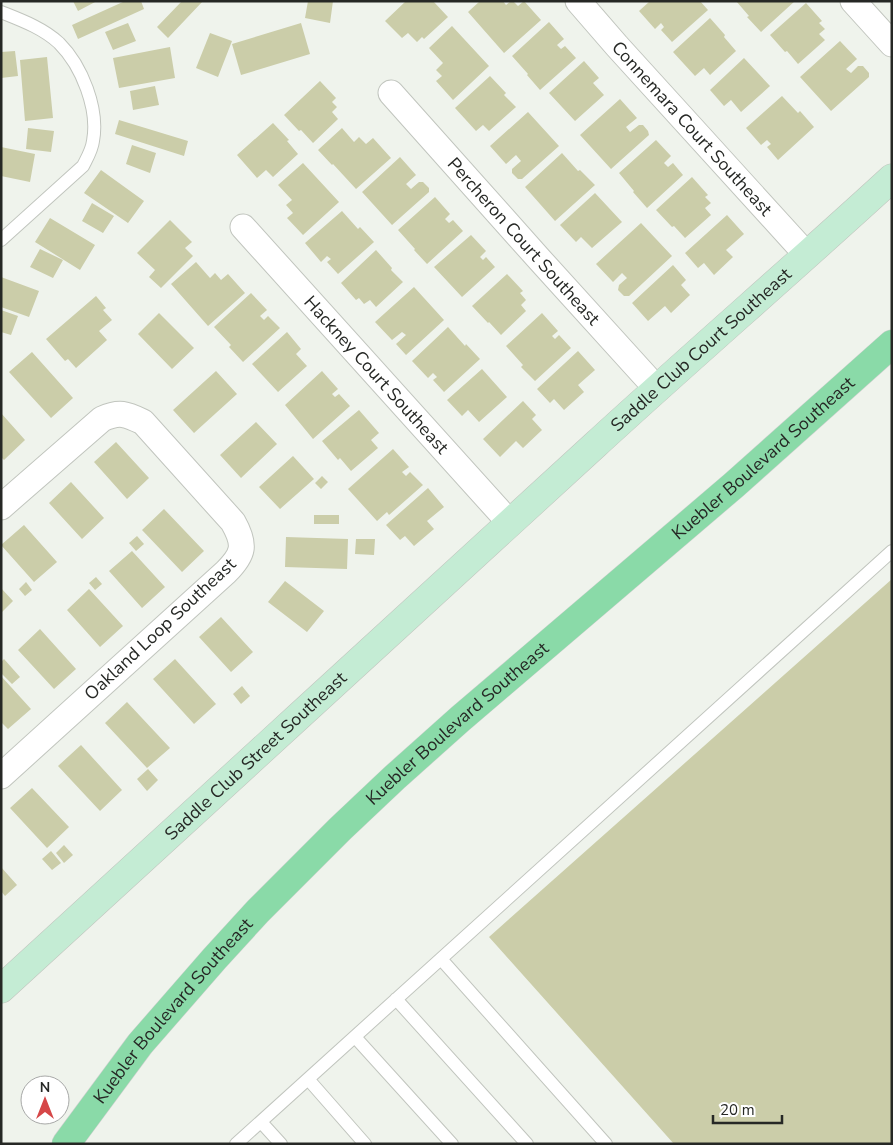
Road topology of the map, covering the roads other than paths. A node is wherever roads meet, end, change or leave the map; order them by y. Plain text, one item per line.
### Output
1 (578, 1) edge
2 (853, 1) edge
3 (1, 12) edge
4 (892, 44) edge
5 (391, 93) dead end
6 (892, 178) edge
7 (243, 227) dead end
8 (1, 240) edge
9 (807, 255) junction
10 (892, 344) edge
11 (657, 388) junction
12 (1, 507) edge
13 (510, 523) junction
14 (892, 551) edge
15 (1, 776) edge
16 (441, 959) junction
17 (1, 989) edge
18 (396, 999) junction
19 (355, 1036) junction
20 (308, 1079) junction
21 (261, 1122) junction
22 (66, 1144) edge
23 (236, 1144) edge
24 (280, 1144) edge
25 (365, 1144) edge
26 (452, 1144) edge
27 (526, 1144) edge
28 (606, 1144) edge

1 - 9 street, Connemara Court Southeast
2 - 4 street
3 - 8 lane
5 - 11 street, Percheron Court Southeast
6 - 9 street, Saddle Club Court Southeast
7 - 13 street, Hackney Court Southeast
9 - 11 street, Saddle Club Court Southeast
10 - 22 main road, Kuebler Boulevard Southeast
11 - 13 street, Saddle Club Court Southeast
12 - 15 street, Oakland Loop Southeast
13 - 17 street, Saddle Club Street Southeast
14 - 16 lane
16 - 18 lane
16 - 28 lane
18 - 19 lane
18 - 27 lane
19 - 20 lane
19 - 26 lane
20 - 21 lane
20 - 25 lane
21 - 23 lane
21 - 24 lane

